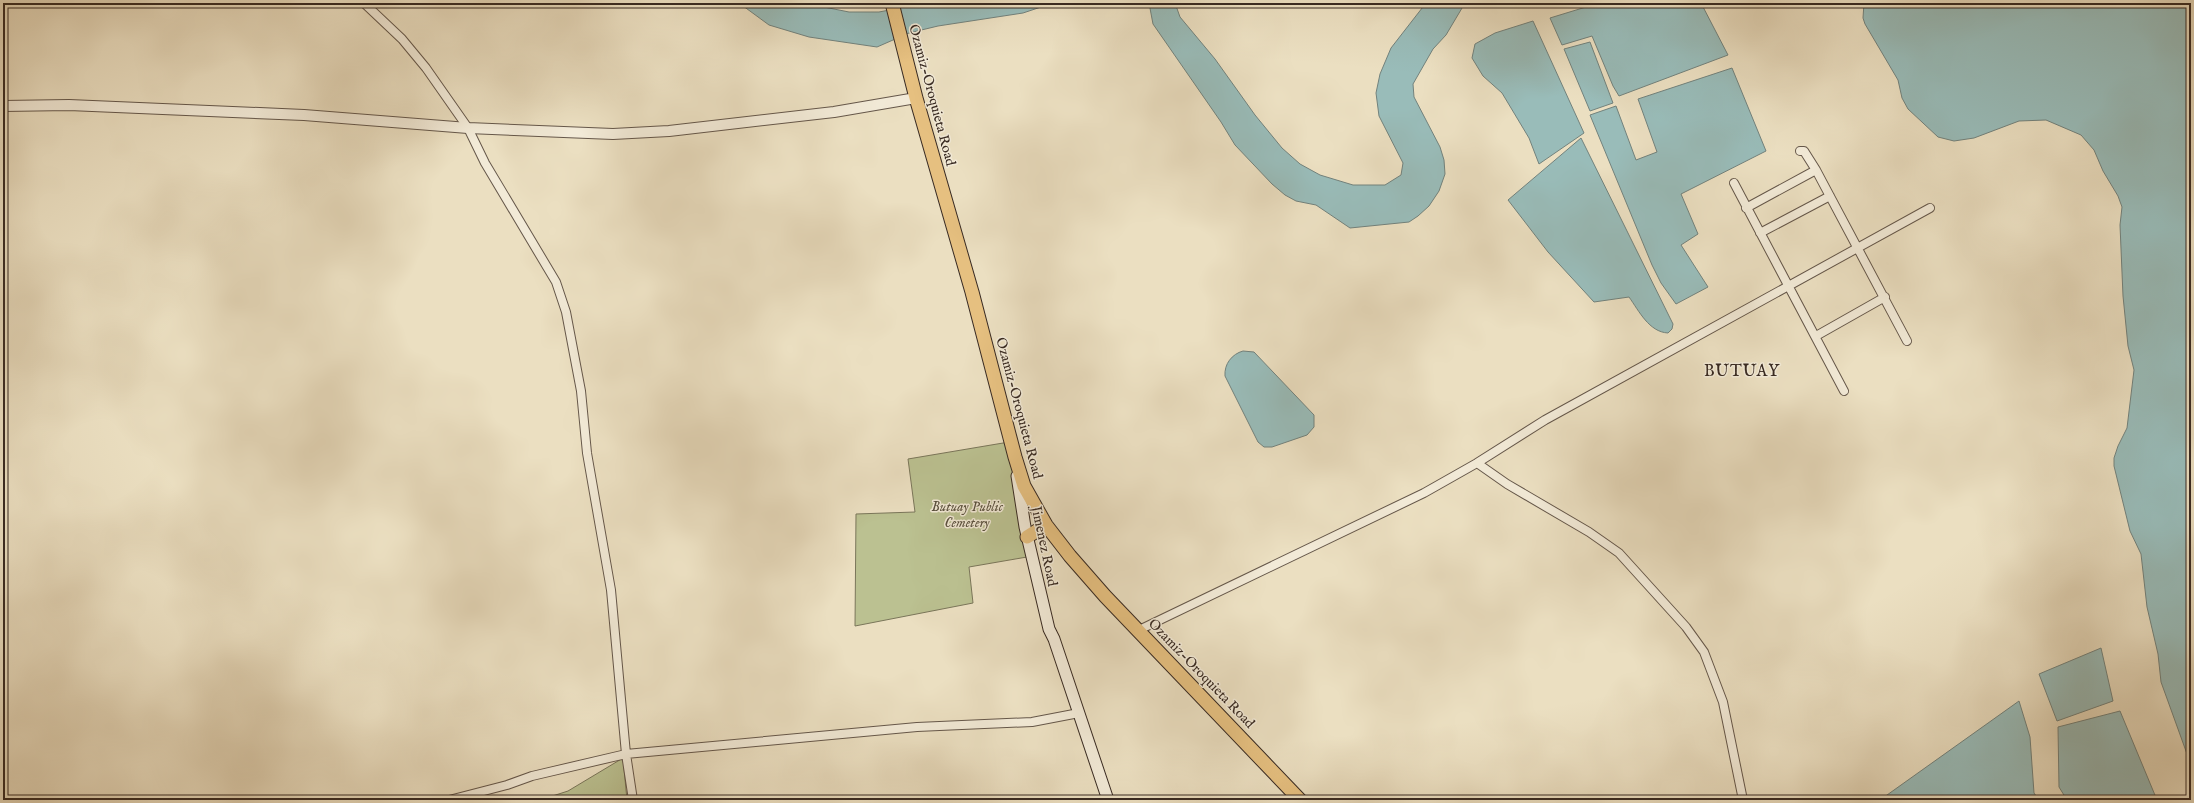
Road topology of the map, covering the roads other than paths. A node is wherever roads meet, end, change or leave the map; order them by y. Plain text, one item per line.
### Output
1 (364, 3) edge
2 (892, 3) edge
3 (916, 98) junction
4 (3, 106) edge
5 (468, 128) junction
6 (1800, 151) dead end
7 (1816, 170) junction
8 (1734, 183) dead end
9 (1830, 196) junction
10 (1746, 208) junction
11 (1930, 208) dead end
12 (1760, 233) junction
13 (1857, 247) junction
14 (1790, 285) junction
15 (1885, 297) junction
16 (1816, 336) junction
17 (1907, 341) dead end
18 (1844, 391) dead end
19 (1015, 457) junction
20 (1477, 463) junction
21 (1024, 486) junction
22 (1046, 525) junction
23 (1030, 535) junction
24 (1139, 630) junction
25 (1079, 713) junction
26 (626, 754) junction
27 (449, 800) edge
28 (633, 800) edge
29 (1108, 800) edge
30 (1300, 800) edge
31 (1743, 800) edge

1 - 5 street
2 - 3 highway, Ozamiz-Oroquieta Road
3 - 5 street
3 - 19 highway, Ozamiz-Oroquieta Road
4 - 5 street
5 - 26 street
6 - 7 street
7 - 9 street
7 - 10 street
8 - 10 street
9 - 12 street
9 - 13 street
10 - 12 street
11 - 13 street
12 - 14 street
13 - 14 street
13 - 15 street
14 - 16 street
14 - 20 street
15 - 16 street
15 - 17 street
16 - 18 street
19 - 21 highway, Ozamiz-Oroquieta Road
19 - 23 main road, Jimenez Road
20 - 24 street
20 - 31 street
21 - 22 highway, Ozamiz-Oroquieta Road
21 - 23 main road, Jimenez Road
22 - 23 highway
22 - 24 highway, Ozamiz-Oroquieta Road
23 - 25 main road, Jimenez Road
24 - 30 highway, Ozamiz-Oroquieta Road
25 - 26 street
25 - 29 main road, Jimenez Road
26 - 27 street
26 - 28 street

